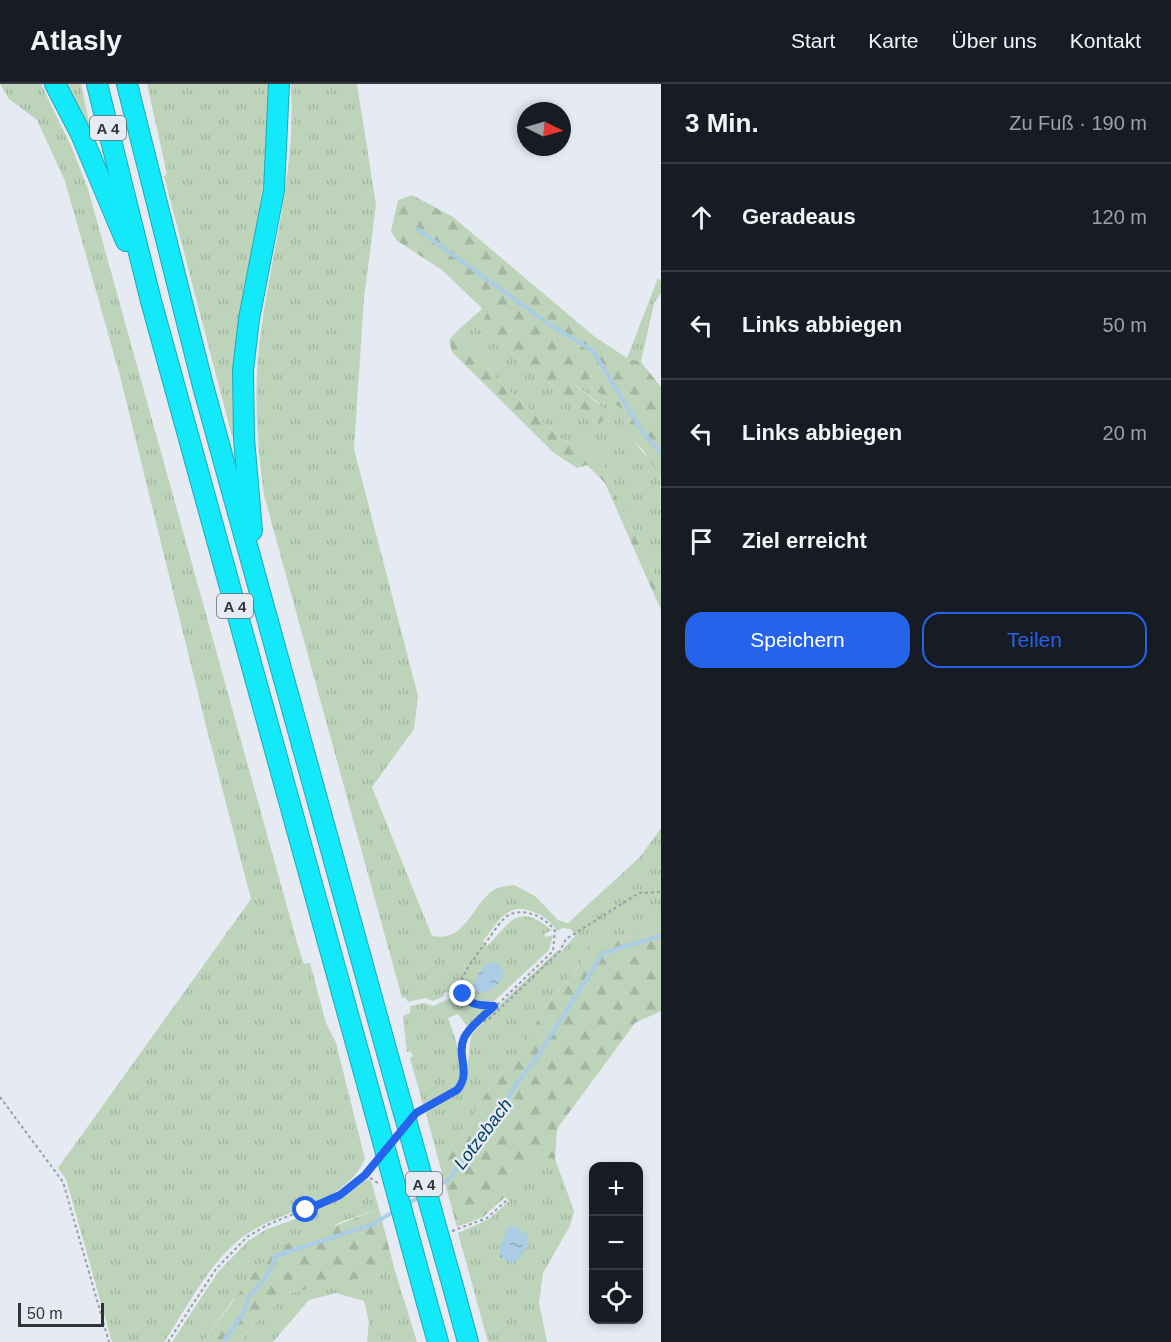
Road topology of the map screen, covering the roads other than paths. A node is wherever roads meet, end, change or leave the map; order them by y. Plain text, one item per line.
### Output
1 (55, 84) edge
2 (98, 84) edge
3 (127, 84) edge
4 (279, 84) edge
5 (151, 301) junction
6 (256, 579) junction
7 (438, 1342) edge
8 (468, 1342) edge

1 - 5 highway
2 - 5 highway, A 4
3 - 6 highway, A 4
4 - 6 highway
5 - 7 highway, A 4, bridge
6 - 8 highway, A 4, bridge

